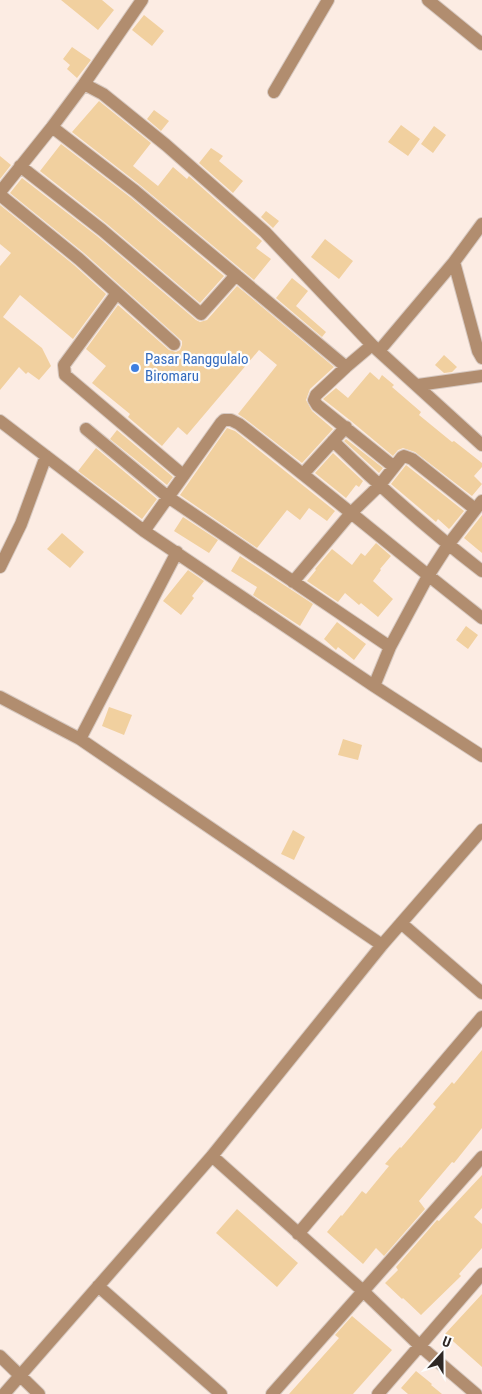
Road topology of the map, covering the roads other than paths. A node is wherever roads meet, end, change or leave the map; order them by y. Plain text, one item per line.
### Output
1 (142, 0) edge
2 (328, 0) edge
3 (428, 0) edge
4 (482, 44) edge
5 (84, 84) junction
6 (274, 92) dead end
7 (52, 127) junction
8 (20, 166) junction
9 (0, 193) edge
10 (482, 224) edge
11 (454, 262) junction
12 (236, 275) junction
13 (117, 293) junction
14 (174, 344) dead end
15 (376, 348) junction
16 (482, 358) edge
17 (346, 367) junction
18 (482, 376) edge
19 (418, 385) junction
20 (0, 422) edge
21 (346, 427) junction
22 (86, 429) dead end
23 (333, 441) junction
24 (482, 444) edge
25 (46, 456) junction
26 (394, 467) junction
27 (304, 474) junction
28 (183, 475) junction
29 (379, 486) junction
30 (168, 497) junction
31 (479, 505) edge
32 (351, 513) junction
33 (144, 531) junction
34 (448, 545) junction
35 (177, 552) junction
36 (0, 567) edge
37 (482, 572) edge
38 (428, 576) junction
39 (293, 582) junction
40 (482, 618) edge
41 (390, 647) junction
42 (374, 686) junction
43 (0, 697) edge
44 (80, 739) junction
45 (482, 756) edge
46 (482, 830) edge
47 (401, 923) junction
48 (382, 945) junction
49 (482, 993) edge
50 (482, 1017) edge
51 (212, 1156) junction
52 (482, 1157) edge
53 (298, 1234) junction
54 (482, 1274) edge
55 (98, 1286) junction
56 (363, 1292) junction
57 (420, 1346) junction
58 (0, 1356) edge
59 (20, 1375) junction
60 (4, 1394) edge
61 (39, 1394) edge
62 (221, 1394) edge
63 (272, 1394) edge
64 (378, 1394) edge
65 (476, 1394) edge

1 - 5 street
2 - 6 street
3 - 4 street
5 - 7 street
5 - 15 street
7 - 8 street
7 - 12 street
8 - 9 street
8 - 12 street
9 - 13 street
10 - 11 street
11 - 15 street
11 - 16 street
12 - 17 street
13 - 14 street
13 - 28 street
15 - 17 street
15 - 19 street
17 - 21 street
18 - 19 street
19 - 24 street
20 - 25 street
21 - 23 street
21 - 26 street
22 - 30 street
23 - 27 street
23 - 29 street
25 - 33 street
25 - 36 street
26 - 29 street
26 - 31 street
27 - 28 street
27 - 32 street
28 - 30 street
29 - 32 street
29 - 34 street
30 - 33 street
30 - 39 street
31 - 34 street
32 - 38 street
32 - 39 street
33 - 35 street
34 - 37 street
34 - 38 street
35 - 42 street
35 - 44 street
38 - 40 street
38 - 41 street
39 - 41 street
41 - 42 street
42 - 45 street
43 - 44 street
44 - 48 street
46 - 47 street
47 - 48 street
47 - 49 street
48 - 51 street
50 - 53 street
51 - 53 street
51 - 55 street
52 - 56 street
53 - 56 street
54 - 57 street
55 - 59 street
55 - 62 street
56 - 57 street
56 - 63 street
57 - 64 street
57 - 65 street
58 - 59 street
59 - 60 street
59 - 61 street

